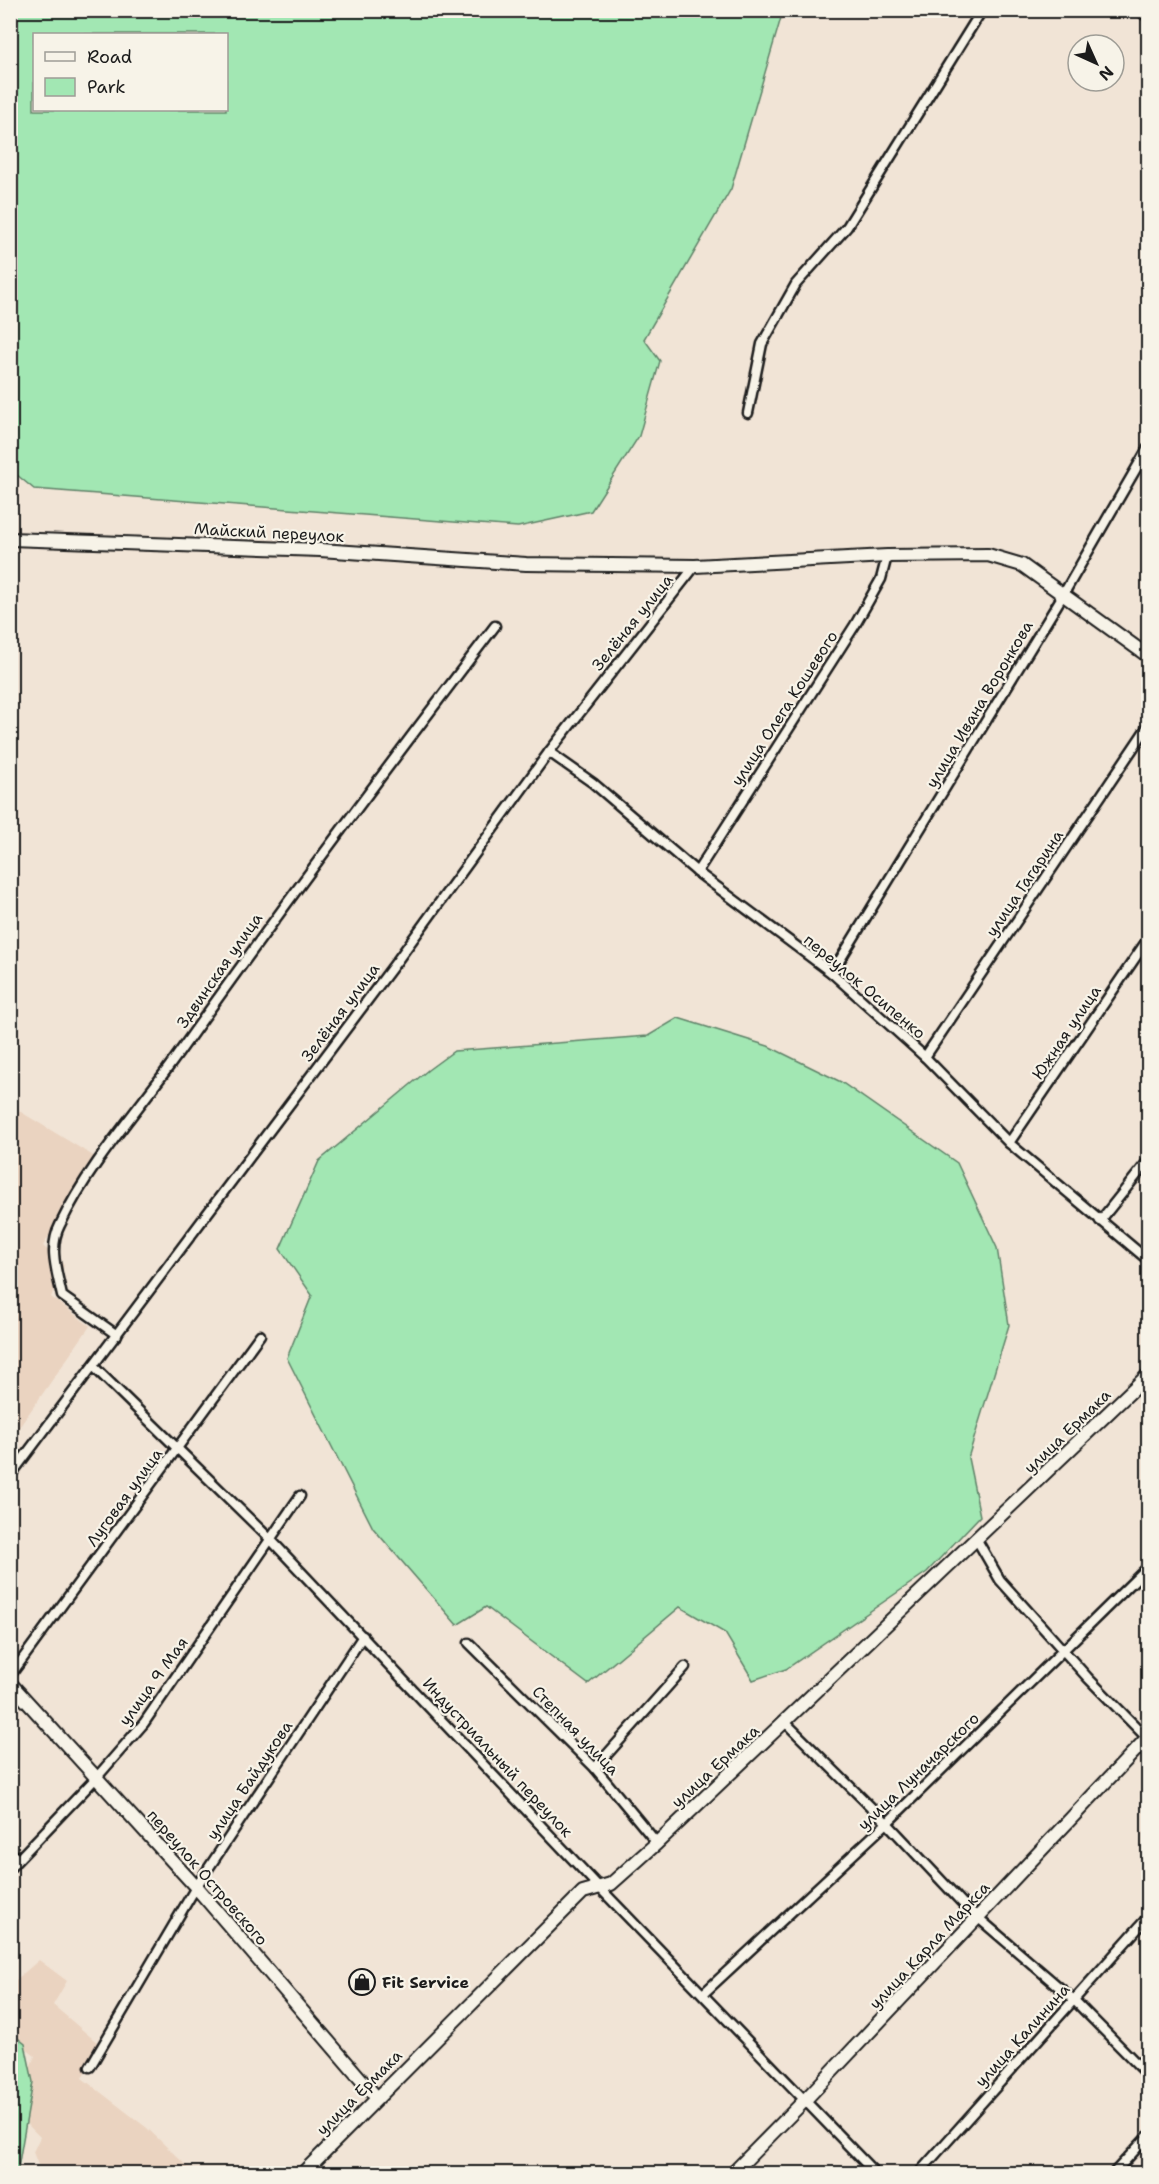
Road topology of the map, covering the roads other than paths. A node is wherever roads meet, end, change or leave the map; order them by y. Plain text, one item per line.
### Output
1 (982, 10) edge
2 (1139, 10) edge
3 (1149, 16) edge
4 (748, 413) dead end
5 (1149, 448) edge
6 (10, 538) edge
7 (887, 556) junction
8 (695, 566) junction
9 (1063, 595) junction
10 (495, 626) dead end
11 (1149, 656) edge
12 (1149, 726) edge
13 (549, 752) junction
14 (697, 872) junction
15 (1149, 939) edge
16 (832, 973) junction
17 (925, 1057) junction
18 (1009, 1143) junction
19 (1149, 1161) edge
20 (1100, 1221) junction
21 (1149, 1260) edge
22 (117, 1335) junction
23 (260, 1335) dead end
24 (93, 1366) junction
25 (1149, 1375) edge
26 (179, 1448) junction
27 (10, 1476) edge
28 (300, 1496) dead end
29 (270, 1539) junction
30 (977, 1540) junction
31 (1149, 1567) edge
32 (363, 1636) junction
33 (469, 1643) dead end
34 (1063, 1649) junction
35 (685, 1667) dead end
36 (10, 1676) edge
37 (10, 1683) edge
38 (786, 1723) junction
39 (1148, 1738) edge
40 (595, 1767) junction
41 (98, 1777) junction
42 (887, 1823) junction
43 (657, 1843) junction
44 (10, 1852) edge
45 (18, 1859) junction
46 (10, 1868) edge
47 (598, 1886) junction
48 (196, 1887) junction
49 (977, 1917) junction
50 (1149, 1917) edge
51 (704, 1994) junction
52 (1074, 2000) junction
53 (90, 2067) dead end
54 (1149, 2075) edge
55 (376, 2097) junction
56 (806, 2099) junction
57 (1149, 2136) edge
58 (302, 2174) edge
59 (732, 2174) edge
60 (876, 2174) edge
61 (918, 2174) edge
62 (1113, 2174) edge

1 - 4 street
2 - 3 street
5 - 9 street, улица Ивана Воронкова
6 - 8 main road, Майский переулок
7 - 8 main road, Майский переулок
7 - 9 main road, Майский переулок
7 - 14 street, улица Олега Кошевого
8 - 13 street, Зелёная улица
9 - 11 main road, Майский переулок
9 - 16 street, улица Ивана Воронкова
10 - 22 street, Здвинская улица
12 - 17 street, улица Гагарина
13 - 14 street, переулок Осипенко
13 - 22 street, Зелёная улица
14 - 16 street, переулок Осипенко
15 - 18 street, Южная улица
16 - 17 street, переулок Осипенко
17 - 18 street, переулок Осипенко
18 - 20 street, переулок Осипенко
19 - 20 street
20 - 21 street, переулок Осипенко
22 - 24 street, Зелёная улица
23 - 26 street, Луговая улица
24 - 26 street, Индустриальный переулок
24 - 27 street, Зелёная улица
25 - 30 main road, улица Ермака
26 - 29 street, Индустриальный переулок
26 - 36 street, Луговая улица
28 - 29 street, улица 9 Мая
29 - 32 street, Индустриальный переулок
29 - 41 street, улица 9 Мая
30 - 34 street
30 - 38 main road, улица Ермака
31 - 34 street, улица Луначарского
32 - 47 street, Индустриальный переулок
32 - 48 street, улица Байдукова
33 - 40 street, Степная улица
34 - 39 street
34 - 42 street, улица Луначарского
35 - 40 street
37 - 41 main road, переулок Островского
38 - 42 street
38 - 43 main road, улица Ермака
39 - 49 main road, улица Карла Маркса
40 - 43 street, Степная улица
41 - 45 street, улица 9 Мая
41 - 48 main road, переулок Островского
42 - 49 street
42 - 51 street, улица Луначарского
43 - 47 main road, улица Ермака
44 - 45 street
45 - 46 street, улица 9 Мая
47 - 51 street, Индустриальный переулок
47 - 55 main road, улица Ермака
48 - 53 street, улица Байдукова
48 - 55 main road, переулок Островского
49 - 52 street
49 - 56 main road, улица Карла Маркса
50 - 52 street, улица Калинина
51 - 56 street, Индустриальный переулок
52 - 54 street
52 - 61 street, улица Калинина
55 - 58 main road, улица Ермака
56 - 59 main road, улица Карла Маркса
56 - 60 street, Индустриальный переулок
57 - 62 street

